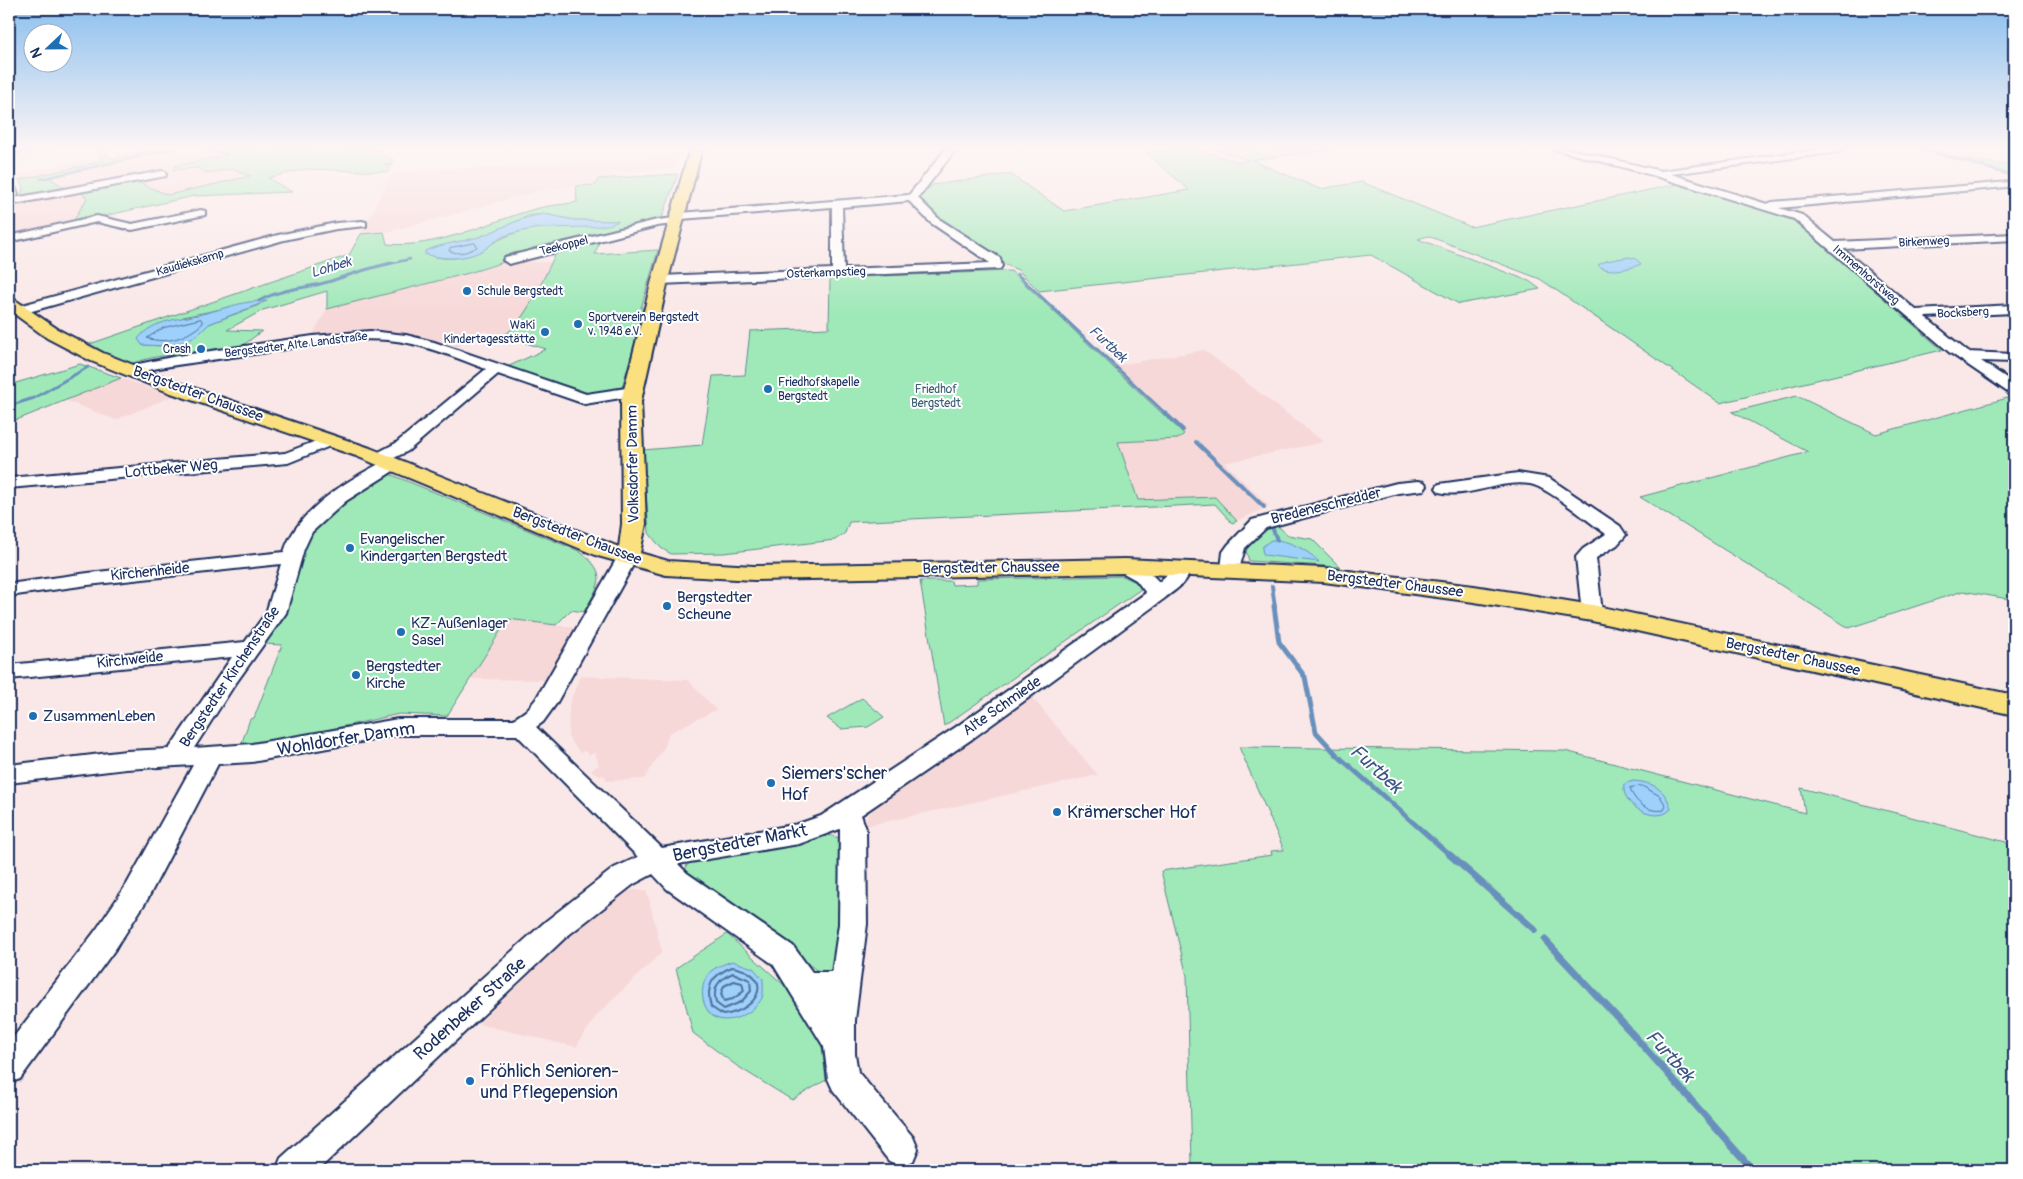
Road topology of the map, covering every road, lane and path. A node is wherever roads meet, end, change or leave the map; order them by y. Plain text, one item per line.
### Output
1 (682, 204) edge
2 (837, 204) joint
3 (918, 204) edge
4 (1758, 204) edge
5 (1787, 204) edge
6 (1765, 206) junction
7 (201, 213) dead end
8 (678, 218) junction
9 (362, 224) dead end
10 (2014, 237) edge
11 (9, 239) edge
12 (1833, 246) junction
13 (509, 260) dead end
14 (838, 273) junction
15 (660, 280) junction
16 (12, 306) edge
17 (2014, 309) edge
18 (1911, 314) junction
19 (1964, 356) junction
20 (2014, 358) edge
21 (497, 367) junction
22 (129, 370) junction
23 (2014, 390) edge
24 (633, 392) junction
25 (329, 441) junction
26 (386, 462) junction
27 (9, 483) edge
28 (634, 524) junction
29 (584, 541) junction
30 (292, 557) junction
31 (627, 558) junction
32 (1125, 566) junction
33 (1180, 567) junction
34 (1232, 569) junction
35 (9, 590) edge
36 (1158, 594) junction
37 (1592, 613) junction
38 (252, 648) junction
39 (9, 672) edge
40 (2014, 705) edge
41 (522, 725) junction
42 (210, 755) junction
43 (176, 757) junction
44 (9, 774) edge
45 (844, 814) junction
46 (656, 860) junction
47 (845, 984) junction
48 (804, 985) junction
49 (838, 1043) junction
50 (9, 1068) edge
51 (901, 1150) dead end
52 (293, 1170) edge

1 - 8 main road, Volksdorfer Damm
2 - 8 street, Teekoppel
2 - 14 street
3 - 14 street, Osterkampstieg
4 - 6 street, Immenhorstweg
5 - 6 street
6 - 12 street, Immenhorstweg
7 - 11 street
8 - 13 street, Teekoppel
8 - 15 main road, Volksdorfer Damm
9 - 16 street, Kaudiekskamp
10 - 12 street, Birkenweg
12 - 18 street, Immenhorstweg
14 - 15 street, Osterkampstieg
15 - 24 main road, Volksdorfer Damm
16 - 22 main road, Bergstedter Chaussee
17 - 18 street, Bocksberg
18 - 19 street, Immenhorstweg
19 - 20 street
19 - 23 street, Immenhorstweg
21 - 22 street, Bergstedter Alte Landstraße
21 - 24 street, Bergstedter Alte Landstraße
21 - 26 street, Bergstedter Kirchenstraße
22 - 25 main road, Bergstedter Chaussee
24 - 28 main road, Volksdorfer Damm
25 - 26 main road, Bergstedter Chaussee
25 - 27 street, Lottbeker Weg
26 - 29 main road, Bergstedter Chaussee
26 - 30 street, Bergstedter Kirchenstraße
28 - 29 main road
28 - 31 main road, Volksdorfer Damm
29 - 31 main road, Bergstedter Chaussee
30 - 35 street, Kirchenheide
30 - 38 street, Bergstedter Kirchenstraße
31 - 32 main road, Bergstedter Chaussee
31 - 41 street, Volksdorfer Damm
32 - 33 main road, Bergstedter Chaussee
32 - 36 street
33 - 34 main road, Bergstedter Chaussee
33 - 36 street, Alte Schmiede
34 - 37 main road, Bergstedter Chaussee
34 - 37 street, Bredeneschredder
36 - 45 street, Alte Schmiede
37 - 40 main road, Bergstedter Chaussee
38 - 39 street, Kirchweide
38 - 43 street, Bergstedter Kirchenstraße
41 - 42 street, Wohldorfer Damm
41 - 46 street
42 - 43 street, Wohldorfer Damm
42 - 50 street, Bergstedter Kirchenstraße
43 - 44 street, Wohldorfer Damm
45 - 46 street, Bergstedter Markt
45 - 47 street, Bergstedter Markt
46 - 48 street, Bergstedter Markt
46 - 52 street, Rodenbeker Straße
47 - 48 street
47 - 49 street, Bergstedter Markt
48 - 49 street, Bergstedter Markt
49 - 51 street, Bergstedter Markt

